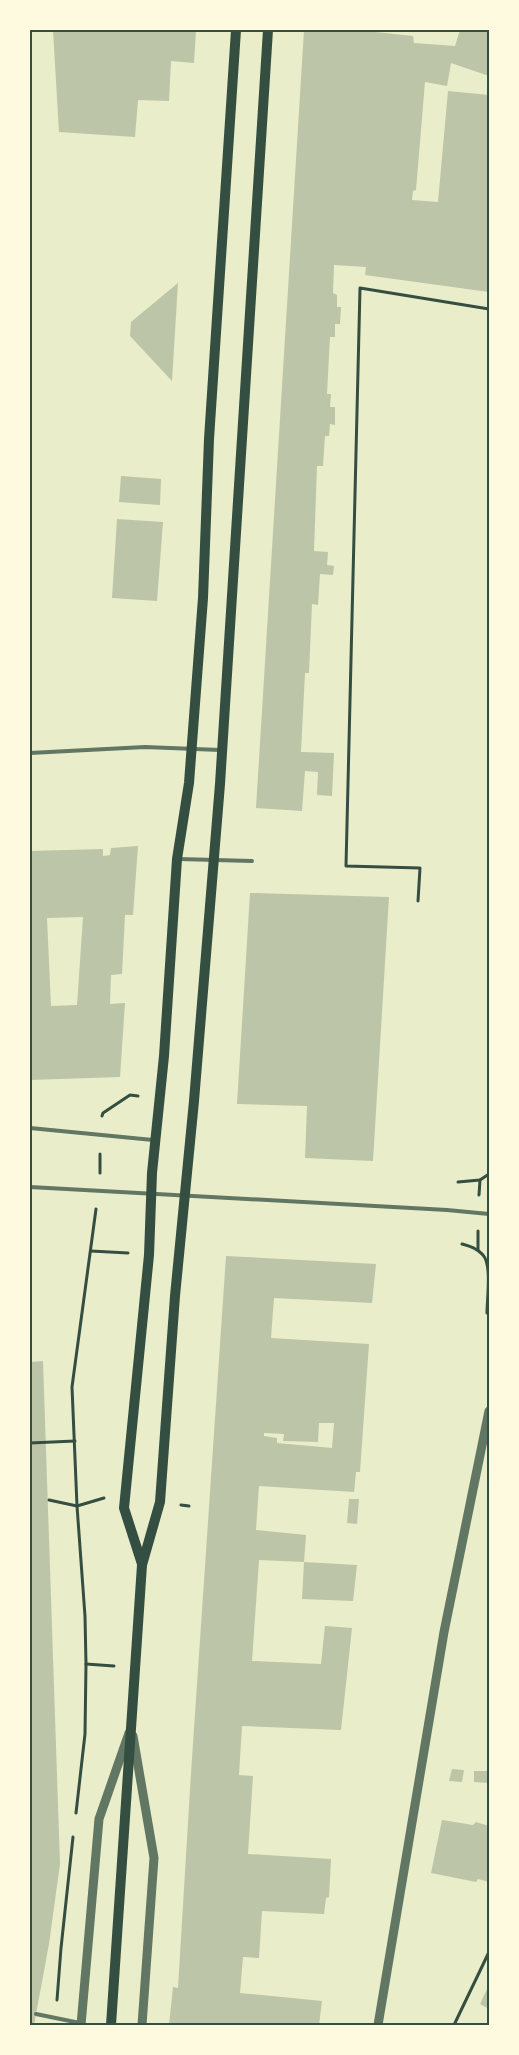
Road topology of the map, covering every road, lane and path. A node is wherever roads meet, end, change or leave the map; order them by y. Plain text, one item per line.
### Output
1 (236, 30) edge
2 (268, 30) edge
3 (489, 309) edge
4 (191, 749) junction
5 (222, 750) junction
6 (30, 753) edge
7 (177, 859) junction
8 (214, 860) junction
9 (252, 861) dead end
10 (418, 901) dead end
11 (160, 1098) junction
12 (30, 1128) edge
13 (101, 1134) junction
14 (156, 1140) junction
15 (489, 1174) edge
16 (98, 1182) dead end
17 (458, 1182) dead end
18 (30, 1187) edge
19 (96, 1202) dead end
20 (489, 1214) edge
21 (462, 1244) dead end
22 (487, 1313) dead end
23 (489, 1411) edge
24 (75, 1441) junction
25 (30, 1443) edge
26 (142, 1565) junction
27 (131, 1726) junction
28 (75, 1823) dead end
29 (74, 1832) dead end
30 (489, 1952) edge
31 (36, 2014) dead end
32 (56, 2018) junction
33 (81, 2024) edge
34 (111, 2025) edge
35 (142, 2025) edge
36 (378, 2025) edge
37 (454, 2025) edge

1 - 4 main road
2 - 5 main road
3 - 10 path
4 - 5 lane
4 - 6 lane
4 - 7 main road
5 - 8 main road
7 - 8 lane
7 - 11 main road
8 - 9 lane
8 - 26 main road
11 - 13 path
11 - 14 main road
12 - 13 lane
13 - 14 lane
13 - 16 path
14 - 26 main road
15 - 17 path
18 - 20 lane
19 - 24 path
21 - 22 path
23 - 36 street
24 - 25 path
24 - 28 path
26 - 27 main road
27 - 33 street
27 - 34 main road
27 - 35 street
29 - 32 path
30 - 37 path
31 - 32 lane
32 - 33 lane

